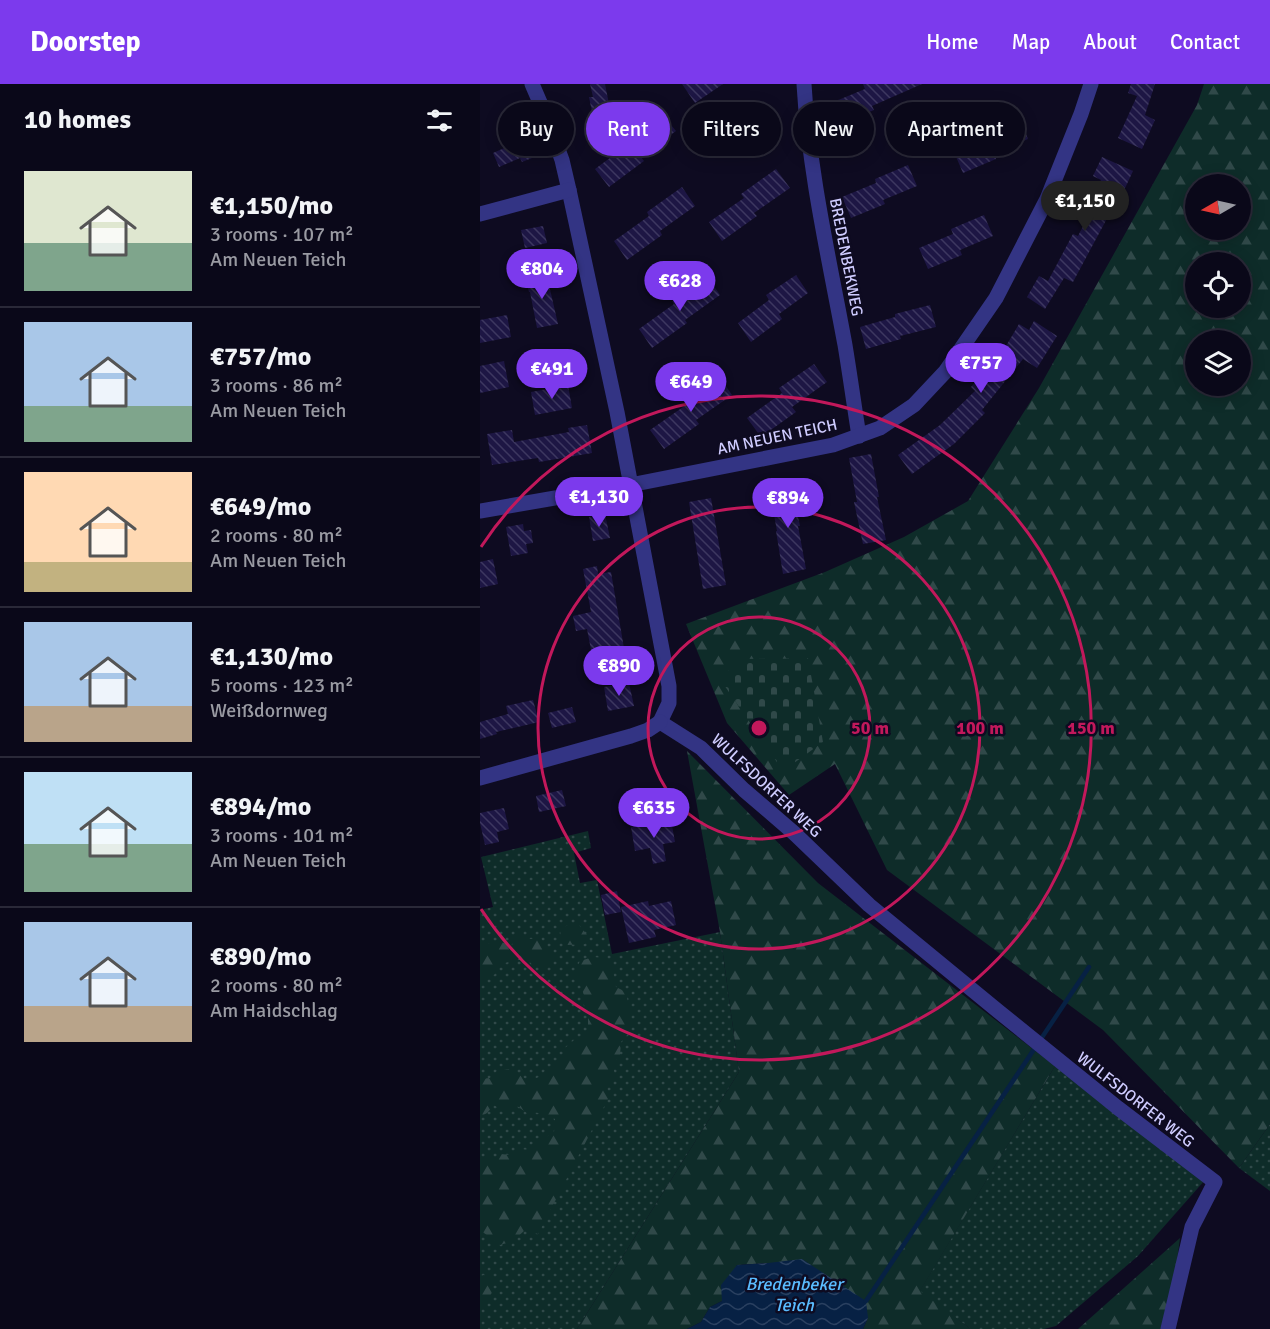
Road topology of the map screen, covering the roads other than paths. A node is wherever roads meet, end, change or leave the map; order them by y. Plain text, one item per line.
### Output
1 (532, 84) edge
2 (804, 84) edge
3 (1091, 84) edge
4 (569, 190) junction
5 (480, 214) edge
6 (858, 436) junction
7 (630, 485) junction
8 (480, 511) edge
9 (660, 723) junction
10 (480, 778) edge
11 (1168, 1329) edge

1 - 4 street
2 - 6 street, BREDENBEKWEG
3 - 6 street, AM NEUEN TEICH
4 - 5 street
4 - 7 street
6 - 7 street, AM NEUEN TEICH
7 - 8 street, AM NEUEN TEICH
7 - 9 street
9 - 10 street
9 - 11 street, WULFSDORFER WEG

